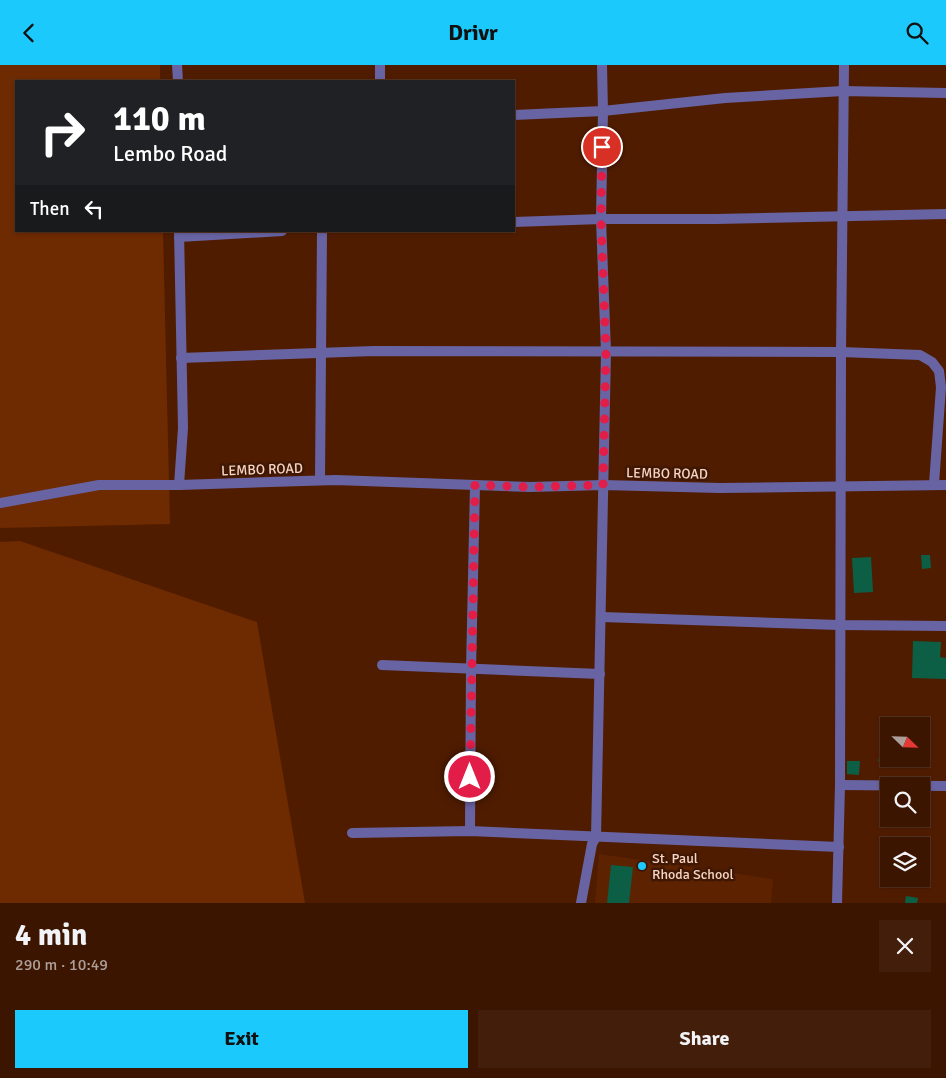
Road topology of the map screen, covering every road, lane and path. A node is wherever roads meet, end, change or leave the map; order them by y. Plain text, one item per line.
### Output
1 (178, 65) edge
2 (380, 65) edge
3 (602, 65) edge
4 (844, 65) edge
5 (178, 80) edge
6 (380, 80) edge
7 (843, 91) junction
8 (946, 93) edge
9 (603, 111) junction
10 (515, 115) edge
11 (946, 214) edge
12 (842, 216) junction
13 (601, 219) junction
14 (515, 222) edge
15 (248, 232) edge
16 (322, 232) edge
17 (179, 234) edge
18 (606, 351) junction
19 (841, 352) junction
20 (322, 353) junction
21 (181, 358) junction
22 (320, 481) junction
23 (934, 484) junction
24 (179, 485) junction
25 (475, 485) junction
26 (603, 485) junction
27 (946, 485) edge
28 (840, 487) junction
29 (0, 503) edge
30 (602, 617) junction
31 (839, 625) junction
32 (946, 626) edge
33 (382, 665) dead end
34 (471, 669) junction
35 (600, 674) junction
36 (840, 785) junction
37 (946, 786) edge
38 (470, 831) junction
39 (352, 833) dead end
40 (596, 837) junction
41 (839, 847) junction
42 (581, 903) edge
43 (837, 903) edge

1 - 5 street
2 - 6 street
3 - 9 street
4 - 7 street
7 - 8 street
7 - 9 street
7 - 12 street
9 - 10 street
9 - 13 street
11 - 12 street
12 - 13 street
12 - 19 street
13 - 14 street
13 - 18 street
15 - 17 street
16 - 20 street
17 - 21 street
18 - 19 street
18 - 20 street
18 - 26 street
19 - 23 street
19 - 28 street
20 - 21 street
20 - 22 street
21 - 24 street
22 - 24 street, LEMBO ROAD
22 - 25 street, LEMBO ROAD
23 - 27 street, LEMBO ROAD
23 - 28 street, LEMBO ROAD
24 - 29 street, LEMBO ROAD
25 - 26 street, LEMBO ROAD
25 - 34 street
26 - 28 street, LEMBO ROAD
26 - 30 street
28 - 31 street
30 - 31 street
30 - 35 street
31 - 32 street
31 - 36 street
33 - 34 street
34 - 35 street
34 - 38 street
35 - 40 street
36 - 37 street
36 - 41 street
38 - 39 street
38 - 40 street
40 - 41 street
40 - 42 street
41 - 43 street

